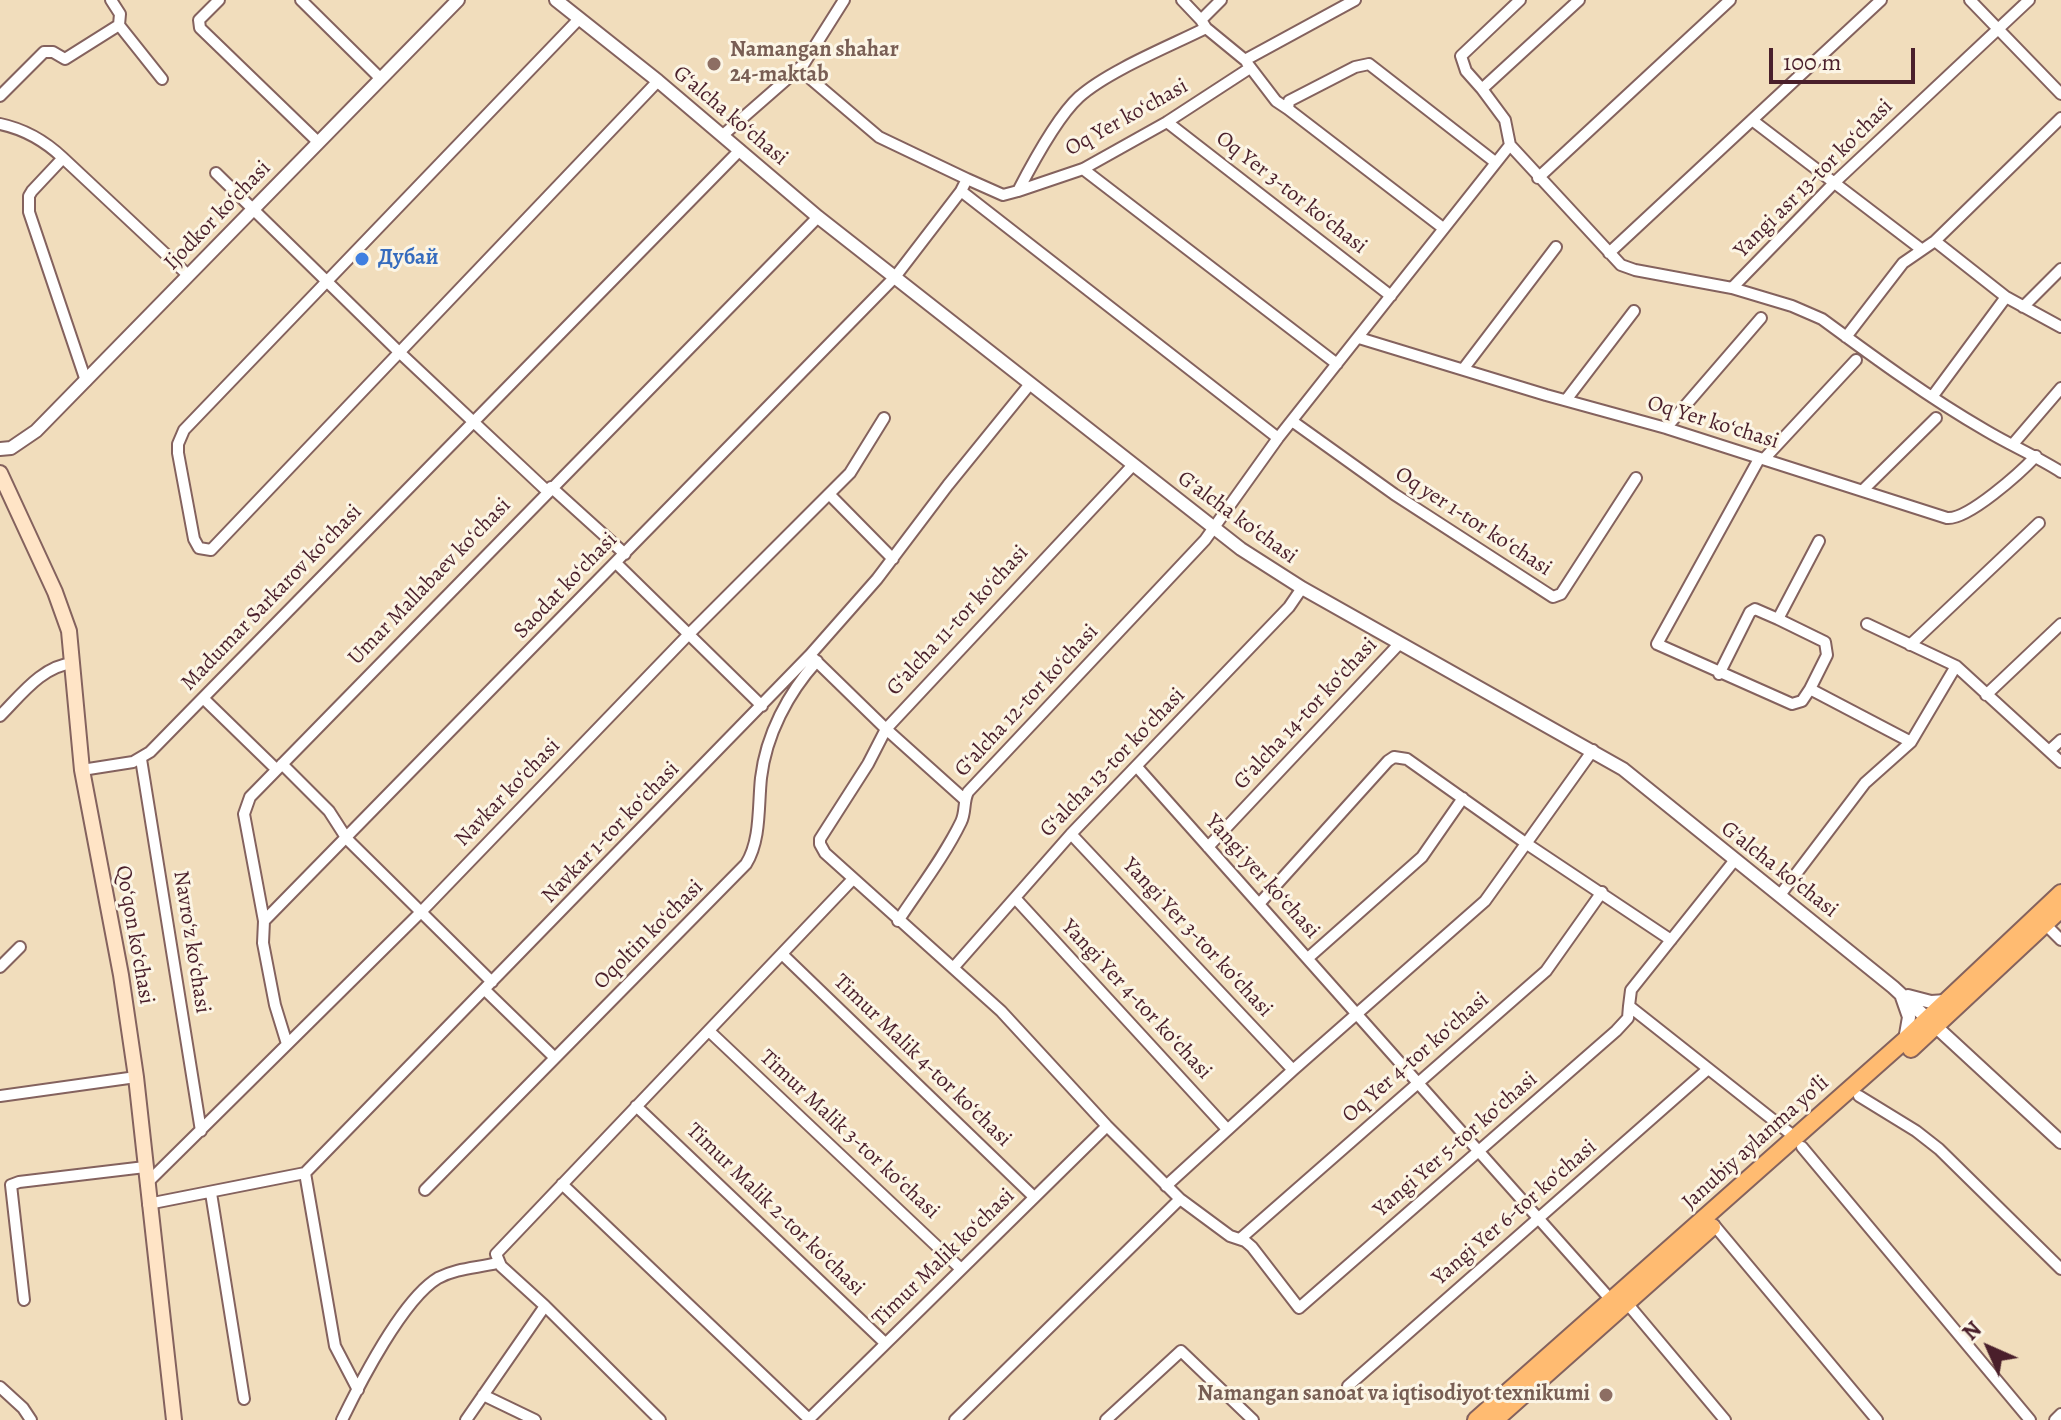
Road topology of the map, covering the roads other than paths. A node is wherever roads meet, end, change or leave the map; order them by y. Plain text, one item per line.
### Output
1 (111, 0) edge
2 (219, 0) edge
3 (301, 0) edge
4 (458, 0) edge
5 (556, 0) edge
6 (844, 0) edge
7 (1182, 0) edge
8 (1221, 0) edge
9 (1355, 0) edge
10 (1520, 0) edge
11 (1579, 0) edge
12 (1730, 0) edge
13 (1881, 0) edge
14 (1970, 0) edge
15 (2029, 0) edge
16 (578, 20) junction
17 (1204, 24) junction
18 (119, 25) junction
19 (1998, 30) junction
20 (1247, 64) junction
21 (799, 69) junction
22 (380, 78) junction
23 (162, 79) dead end
24 (658, 81) junction
25 (1482, 89) junction
26 (2061, 94) edge
27 (0, 96) edge
28 (1288, 109) junction
29 (2061, 118) edge
30 (1752, 120) junction
31 (1167, 122) junction
32 (0, 123) edge
33 (723, 135) junction
34 (318, 142) junction
35 (1510, 145) junction
36 (740, 150) junction
37 (63, 158) junction
38 (1495, 162) junction
39 (1083, 169) junction
40 (216, 173) dead end
41 (1538, 178) junction
42 (967, 179) junction
43 (1835, 182) junction
44 (961, 191) junction
45 (1018, 191) junction
46 (253, 209) junction
47 (818, 217) junction
48 (1443, 228) junction
49 (1935, 241) junction
50 (1556, 247) dead end
51 (1921, 249) junction
52 (1609, 253) junction
53 (2061, 269) edge
54 (188, 275) junction
55 (895, 277) junction
56 (327, 282) junction
57 (1732, 288) junction
58 (1391, 296) junction
59 (2006, 297) junction
60 (2023, 307) junction
61 (1634, 311) dead end
62 (1761, 318) dead end
63 (2061, 327) edge
64 (1846, 337) junction
65 (1359, 338) junction
66 (398, 351) junction
67 (1856, 360) dead end
68 (1337, 364) junction
69 (1464, 368) junction
70 (86, 381) junction
71 (1030, 384) junction
72 (2061, 388) edge
73 (1932, 397) junction
74 (1566, 400) junction
75 (884, 418) dead end
76 (1936, 418) dead end
77 (473, 421) junction
78 (1292, 421) junction
79 (1666, 428) junction
80 (1278, 438) junction
81 (2013, 444) junction
82 (0, 449) edge
83 (2036, 456) junction
84 (1761, 459) junction
85 (1133, 465) junction
86 (2061, 472) edge
87 (0, 473) edge
88 (1636, 478) dead end
89 (549, 489) junction
90 (1863, 490) junction
91 (829, 494) junction
92 (2039, 523) dead end
93 (1214, 528) junction
94 (1819, 541) dead end
95 (625, 554) junction
96 (893, 559) junction
97 (616, 563) junction
98 (1302, 588) junction
99 (1778, 619) junction
100 (1867, 624) dead end
101 (2061, 624) edge
102 (689, 634) junction
103 (1400, 643) junction
104 (1910, 645) junction
105 (814, 658) junction
106 (73, 663) junction
107 (1956, 666) junction
108 (1719, 674) junction
109 (1810, 689) junction
110 (1986, 695) junction
111 (203, 698) junction
112 (762, 706) junction
113 (0, 716) edge
114 (886, 729) junction
115 (2061, 740) edge
116 (1911, 742) junction
117 (1593, 750) junction
118 (2049, 751) junction
119 (141, 759) junction
120 (2061, 762) edge
121 (279, 767) junction
122 (1137, 767) junction
123 (82, 770) junction
124 (1463, 798) junction
125 (964, 799) junction
126 (1071, 834) junction
127 (347, 839) junction
128 (1527, 844) junction
129 (1208, 847) junction
130 (1734, 861) junction
131 (853, 879) junction
132 (1602, 892) junction
133 (2061, 893) edge
134 (1780, 895) junction
135 (1015, 898) junction
136 (1259, 904) junction
137 (2061, 909) edge
138 (421, 912) junction
139 (264, 921) junction
140 (898, 921) junction
141 (2045, 924) junction
142 (1671, 940) junction
143 (2061, 940) edge
144 (20, 947) dead end
145 (782, 954) junction
146 (1308, 958) junction
147 (0, 967) edge
148 (954, 967) junction
149 (489, 986) junction
150 (1901, 994) junction
151 (1946, 1001) junction
152 (1629, 1006) junction
153 (1358, 1014) junction
154 (1933, 1022) junction
155 (709, 1031) junction
156 (1905, 1040) junction
157 (287, 1044) junction
158 (555, 1058) junction
159 (1708, 1069) junction
160 (1293, 1070) junction
161 (136, 1077) junction
162 (1419, 1081) junction
163 (0, 1096) edge
164 (1859, 1096) junction
165 (636, 1106) junction
166 (1107, 1126) junction
167 (1227, 1129) junction
168 (201, 1131) junction
169 (1799, 1142) junction
170 (2061, 1142) edge
171 (1479, 1152) junction
172 (145, 1167) junction
173 (305, 1173) junction
174 (146, 1184) junction
175 (562, 1184) junction
176 (1166, 1186) junction
177 (425, 1190) dead end
178 (211, 1193) junction
179 (1034, 1197) junction
180 (1180, 1199) junction
181 (148, 1204) junction
182 (1540, 1219) junction
183 (1714, 1225) junction
184 (1240, 1239) junction
185 (499, 1265) junction
186 (961, 1269) junction
187 (2061, 1269) edge
188 (24, 1300) dead end
189 (1619, 1301) junction
190 (545, 1306) junction
191 (885, 1343) junction
192 (1348, 1386) dead end
193 (0, 1387) edge
194 (358, 1390) junction
195 (483, 1395) junction
196 (244, 1399) dead end
197 (2061, 1414) edge
198 (31, 1420) edge
199 (174, 1420) edge
200 (342, 1420) edge
201 (466, 1420) edge
202 (535, 1420) edge
203 (660, 1420) edge
204 (809, 1420) edge
205 (955, 1420) edge
206 (1106, 1420) edge
207 (1253, 1420) edge
208 (1476, 1420) edge
209 (1495, 1420) edge
210 (1725, 1420) edge
211 (1877, 1420) edge
212 (2030, 1420) edge
213 (2055, 1420) edge

1 - 18 street
2 - 34 street
3 - 22 street
4 - 22 street, Ijodkor koʻchasi
5 - 16 street, Gʻalcha koʻchasi
6 - 21 street
7 - 17 street
8 - 17 street
9 - 20 street, Oq Yer koʻchasi
10 - 25 street
11 - 25 street
12 - 41 street
13 - 30 street
14 - 19 street
15 - 19 street, Yangi asr 13-tor koʻchasi
16 - 24 street, Gʻalcha koʻchasi
16 - 56 street
17 - 20 street
17 - 45 street
18 - 23 street
18 - 27 street
19 - 26 street
19 - 43 street, Yangi asr 13-tor koʻchasi
20 - 28 street
20 - 31 street, Oq Yer koʻchasi
21 - 33 street
21 - 42 street
22 - 34 street, Ijodkor koʻchasi
24 - 33 street, Gʻalcha koʻchasi
24 - 66 street
25 - 35 street
28 - 38 street
28 - 48 street
29 - 49 street
30 - 43 street
30 - 52 street
31 - 39 street, Oq Yer koʻchasi
31 - 58 street, Oq Yer 3-tor koʻchasi
32 - 37 street
33 - 36 street, Gʻalcha koʻchasi
34 - 46 street, Ijodkor koʻchasi
35 - 38 street
35 - 41 street
36 - 47 street, Gʻalcha koʻchasi
36 - 77 street, Madumar Sarkarov koʻchasi
37 - 54 street
37 - 70 street
38 - 48 street
39 - 45 street, Oq Yer koʻchasi
39 - 68 street
40 - 46 street
41 - 52 street
42 - 44 street, Saodat koʻchasi
42 - 45 street
43 - 51 street
43 - 57 street, Yangi asr 13-tor koʻchasi
44 - 55 street, Saodat koʻchasi
44 - 80 street
46 - 54 street, Ijodkor koʻchasi
46 - 56 street
47 - 55 street, Gʻalcha koʻchasi
47 - 89 street, Umar Mallabaev koʻchasi
48 - 58 street
49 - 51 street
49 - 59 street
50 - 69 street
51 - 64 street
52 - 57 street
53 - 60 street
54 - 70 street, Ijodkor koʻchasi
55 - 71 street, Gʻalcha koʻchasi
55 - 95 street, Saodat koʻchasi
56 - 66 street
56 - 66 street
57 - 64 street
58 - 65 street
59 - 60 street
59 - 73 street
60 - 63 street
61 - 74 street
62 - 79 street
64 - 73 street
65 - 68 street
65 - 69 street, Oq Yer koʻchasi
66 - 77 street
67 - 84 street
68 - 78 street
69 - 74 street, Oq Yer koʻchasi
70 - 82 street, Ijodkor koʻchasi
71 - 85 street, Gʻalcha koʻchasi
71 - 96 street, Navkar 1-tor koʻchasi
72 - 81 street
73 - 81 street
74 - 79 street, Oq Yer koʻchasi
75 - 91 street, Navkar koʻchasi
76 - 90 street
77 - 89 street
77 - 111 street, Madumar Sarkarov koʻchasi
78 - 80 street
78 - 88 street, Oq yer 1-tor koʻchasi
79 - 84 street, Oq Yer koʻchasi
80 - 93 street
81 - 83 street
83 - 86 street
83 - 90 street, Oq Yer koʻchasi
84 - 90 street, Oq Yer koʻchasi
84 - 108 street
85 - 93 street, Gʻalcha koʻchasi
85 - 114 street, Gʻalcha 11-tor koʻchasi
87 - 106 main road, Qoʻqon koʻchasi
89 - 95 street
89 - 121 street, Umar Mallabaev koʻchasi
91 - 96 street
91 - 102 street, Navkar koʻchasi
92 - 104 street
93 - 98 street, Gʻalcha koʻchasi
93 - 125 street, Gʻalcha 12-tor koʻchasi
94 - 99 street
95 - 97 street, Saodat koʻchasi
96 - 105 street, Navkar 1-tor koʻchasi
97 - 102 street
97 - 127 street, Saodat koʻchasi
98 - 103 street, Gʻalcha koʻchasi
98 - 122 street, Gʻalcha 13-tor koʻchasi
99 - 108 street
99 - 109 street
100 - 104 street
101 - 110 street
102 - 112 street
102 - 138 street, Navkar koʻchasi
103 - 117 street, Gʻalcha koʻchasi
103 - 129 street, Gʻalcha 14-tor koʻchasi
104 - 107 street
105 - 112 street, Navkar 1-tor koʻchasi
105 - 114 street
105 - 158 street, Oqoltin koʻchasi
106 - 113 street
106 - 123 main road, Qoʻqon koʻchasi
107 - 110 street
107 - 116 street
108 - 109 street
109 - 116 street
110 - 118 street
111 - 119 street, Madumar Sarkarov koʻchasi
111 - 121 street
112 - 149 street, Navkar 1-tor koʻchasi
114 - 125 street, Gʻalcha 11-tor koʻchasi
114 - 131 street
115 - 118 street
116 - 134 street
117 - 128 street
117 - 130 street, Gʻalcha koʻchasi
118 - 120 street
119 - 123 street
119 - 168 street, Navroʻz koʻchasi
121 - 127 street
121 - 139 street, Umar Mallabaev koʻchasi
122 - 126 street, Gʻalcha 13-tor koʻchasi
122 - 129 street, Yangi yer koʻchasi
123 - 161 main road, Qoʻqon koʻchasi
124 - 128 street
124 - 136 street
124 - 146 street
125 - 140 street, Gʻalcha 12-tor koʻchasi
126 - 135 street, Gʻalcha 13-tor koʻchasi
126 - 160 street, Yangi Yer 3-tor koʻchasi
127 - 138 street
127 - 139 street, Saodat koʻchasi
128 - 132 street
128 - 153 street
129 - 136 street, Yangi yer koʻchasi
130 - 134 street, Gʻalcha koʻchasi
130 - 142 street
131 - 140 street
131 - 145 street
132 - 142 street
132 - 162 street, Oq Yer 4-tor koʻchasi
133 - 151 highway, Janubiy aylanma yoʻli
134 - 150 street, Gʻalcha koʻchasi
135 - 148 street, Gʻalcha 13-tor koʻchasi
135 - 167 street, Yangi Yer 4-tor koʻchasi
136 - 146 street, Yangi yer koʻchasi
137 - 141 highway, Janubiy aylanma yoʻli
138 - 149 street
138 - 157 street, Navkar koʻchasi
139 - 157 street, Umar Mallabaev koʻchasi
140 - 148 street
141 - 143 street
141 - 154 highway, Janubiy aylanma yoʻli
142 - 152 street
144 - 147 street
145 - 155 street
145 - 179 street, Timur Malik 4-tor koʻchasi
146 - 153 street, Yangi yer koʻchasi
148 - 166 street
149 - 158 street
149 - 173 street, Navkar 1-tor koʻchasi
150 - 151 street
150 - 154 street, Gʻalcha koʻchasi
150 - 156 street
151 - 154 highway, Janubiy aylanma yoʻli
152 - 159 street
152 - 171 street, Yangi Yer 5-tor koʻchasi
153 - 160 street
153 - 162 street, Yangi yer koʻchasi
154 - 156 highway, Janubiy aylanma yoʻli
154 - 164 highway, Janubiy aylanma yoʻli
154 - 170 street, Gʻalcha koʻchasi
155 - 165 street
155 - 186 street, Timur Malik 3-tor koʻchasi
156 - 169 highway, Janubiy aylanma yoʻli
157 - 168 street, Navkar koʻchasi
158 - 177 street, Oqoltin koʻchasi
159 - 169 street
159 - 182 street, Yangi Yer 6-tor koʻchasi
160 - 167 street
161 - 163 street
161 - 172 main road, Qoʻqon koʻchasi
162 - 171 street, Yangi yer koʻchasi
162 - 184 street, Oq Yer 4-tor koʻchasi
164 - 169 highway, Janubiy aylanma yoʻli
164 - 187 street
165 - 175 street
165 - 191 street, Timur Malik 2-tor koʻchasi
166 - 176 street
166 - 179 street, Timur Malik koʻchasi
167 - 176 street
168 - 174 street, Navkar koʻchasi
169 - 183 highway, Janubiy aylanma yoʻli
169 - 189 highway, Janubiy aylanma yoʻli
169 - 212 street
171 - 182 street, Yangi yer koʻchasi
171 - 184 street, Yangi Yer 5-tor koʻchasi
172 - 174 main road, Qoʻqon koʻchasi
172 - 188 street
173 - 178 street
173 - 194 street
174 - 181 main road, Qoʻqon koʻchasi
175 - 185 street
175 - 204 street, Timur Malik koʻchasi
176 - 180 street
178 - 181 street
178 - 196 street
179 - 186 street, Timur Malik koʻchasi
180 - 184 street
180 - 205 street
181 - 199 main road, Qoʻqon koʻchasi
182 - 189 street, Yangi yer koʻchasi
182 - 192 street, Yangi Yer 6-tor koʻchasi
183 - 189 highway, Janubiy aylanma yoʻli
183 - 211 street
185 - 190 street
185 - 194 street
186 - 191 street, Timur Malik koʻchasi
189 - 208 highway, Janubiy aylanma yoʻli
189 - 209 highway, Janubiy aylanma yoʻli
189 - 210 street, Yangi yer koʻchasi
190 - 195 street
190 - 203 street
191 - 204 street, Timur Malik koʻchasi
193 - 198 street
194 - 200 street
195 - 201 street
195 - 202 street
197 - 213 street
206 - 207 street

